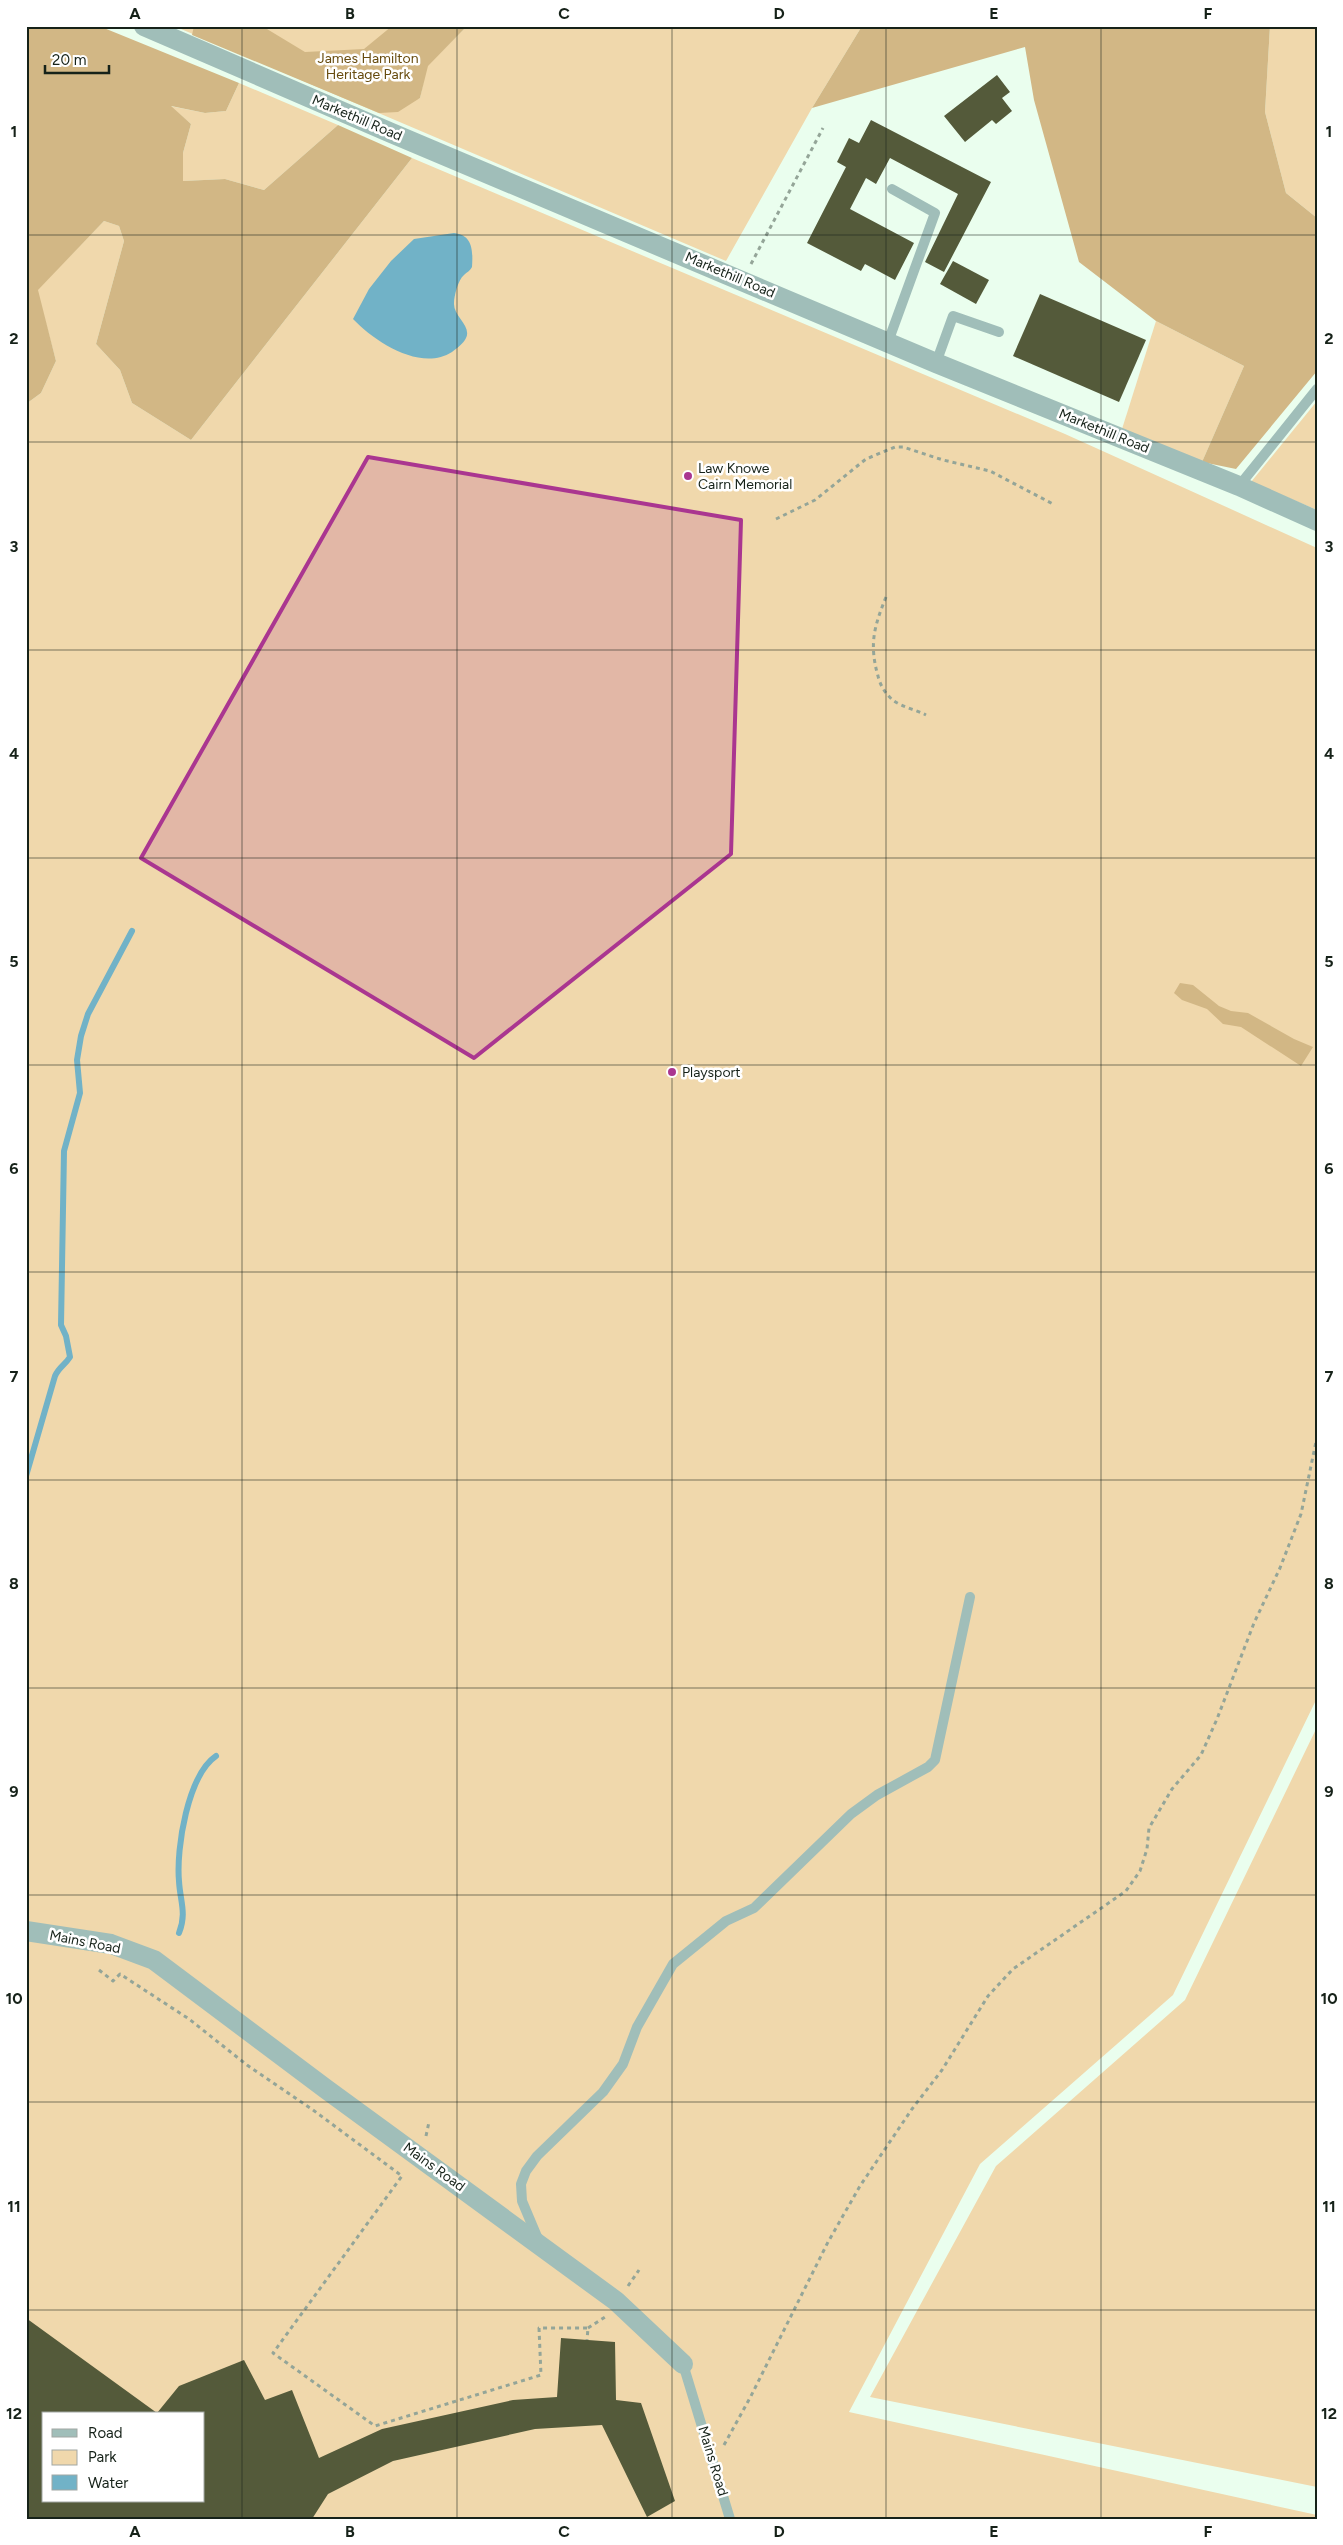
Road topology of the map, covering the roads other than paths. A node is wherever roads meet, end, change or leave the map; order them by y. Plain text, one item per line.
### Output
1 (156, 29) edge
2 (892, 189) dead end
3 (999, 332) dead end
4 (888, 342) junction
5 (936, 363) junction
6 (1317, 389) edge
7 (1239, 486) junction
8 (1317, 521) edge
9 (970, 1596) dead end
10 (26, 1931) edge
11 (540, 2245) junction
12 (683, 2364) joint
13 (730, 2519) edge

1 - 4 street, Markethill Road
2 - 4 lane
3 - 5 lane
4 - 5 street, Markethill Road
5 - 7 street, Markethill Road
6 - 7 lane
7 - 8 street, Markethill Road
9 - 11 lane
10 - 11 street, Mains Road
11 - 12 street, Mains Road
12 - 13 lane, Mains Road

